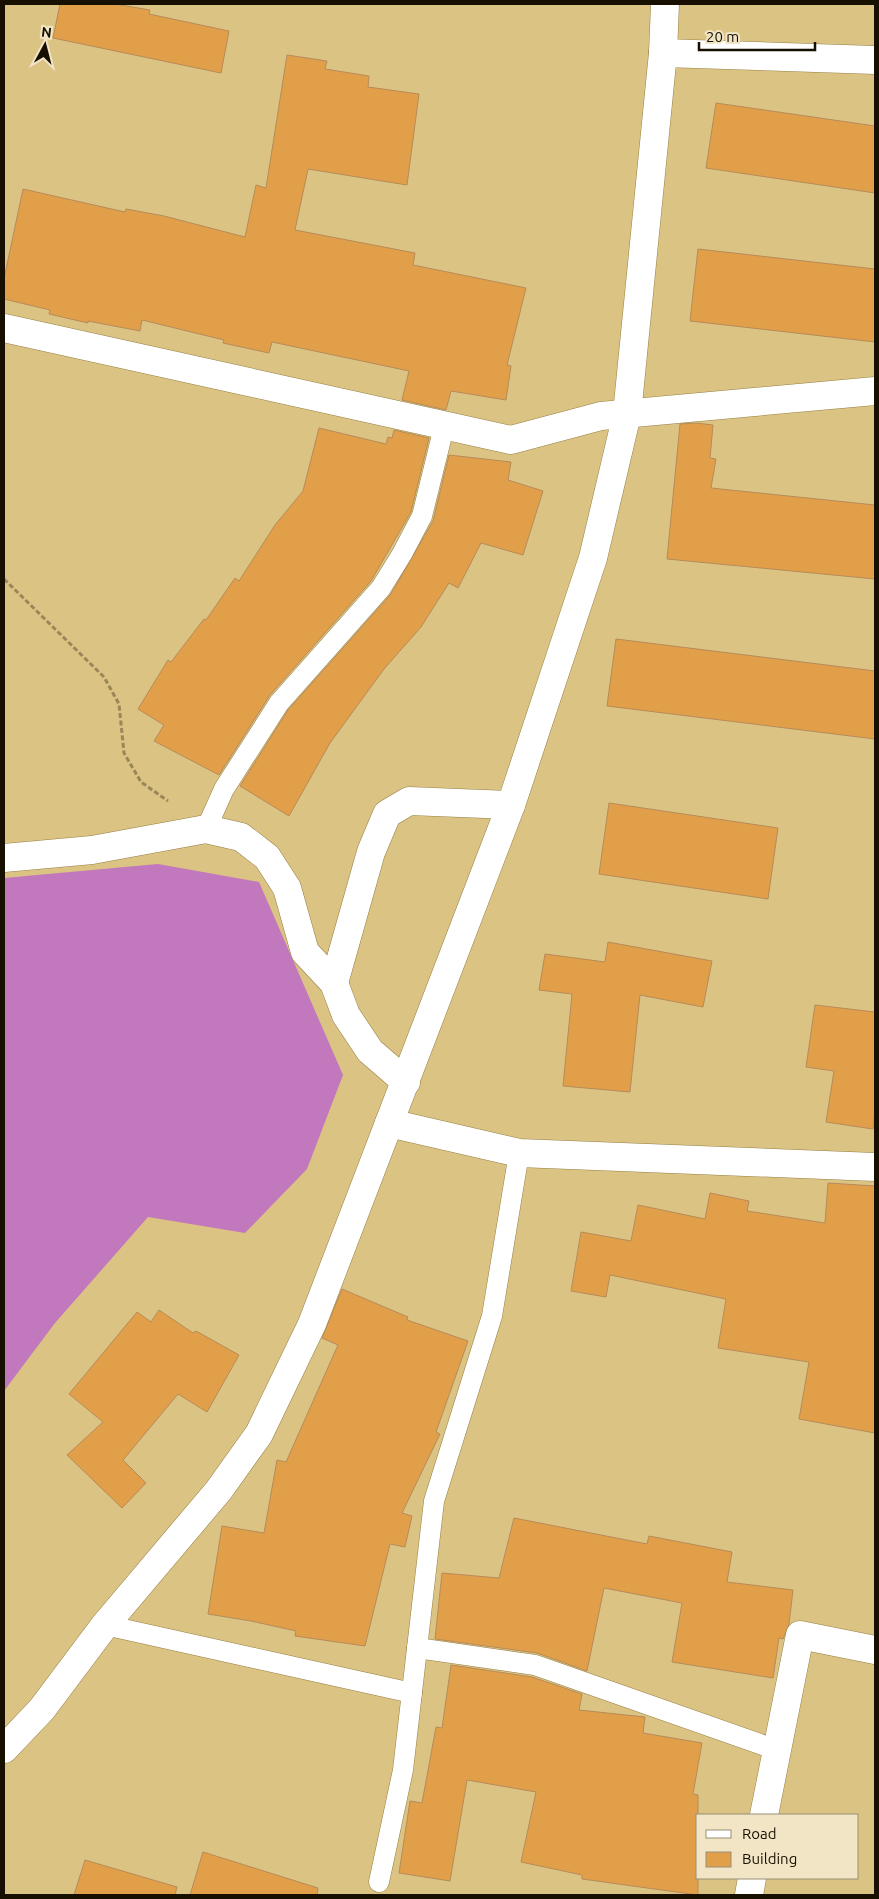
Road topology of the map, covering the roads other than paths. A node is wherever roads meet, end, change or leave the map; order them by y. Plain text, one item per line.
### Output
1 (664, 4) edge
2 (663, 53) junction
3 (875, 60) edge
4 (4, 328) edge
5 (875, 391) edge
6 (627, 414) junction
7 (444, 426) junction
8 (511, 805) junction
9 (206, 829) junction
10 (4, 858) edge
11 (334, 983) junction
12 (406, 1082) junction
13 (390, 1124) junction
14 (518, 1153) junction
15 (875, 1167) edge
16 (105, 1626) junction
17 (417, 1648) junction
18 (875, 1650) edge
19 (412, 1692) junction
20 (4, 1749) edge
21 (777, 1750) junction
22 (764, 1814) edge
23 (752, 1879) edge
24 (379, 1882) dead end
25 (749, 1895) edge

1 - 2 street
2 - 3 street
2 - 6 street
4 - 7 street
5 - 6 street
6 - 7 street
6 - 8 street
7 - 9 lane
8 - 11 street
8 - 12 street
9 - 10 street
9 - 11 street
11 - 12 street
12 - 13 street
13 - 14 street
13 - 16 street
14 - 15 street
14 - 17 lane
16 - 19 lane
16 - 20 street
17 - 19 lane
17 - 21 lane
18 - 21 street
19 - 24 lane
21 - 22 street
23 - 25 street

